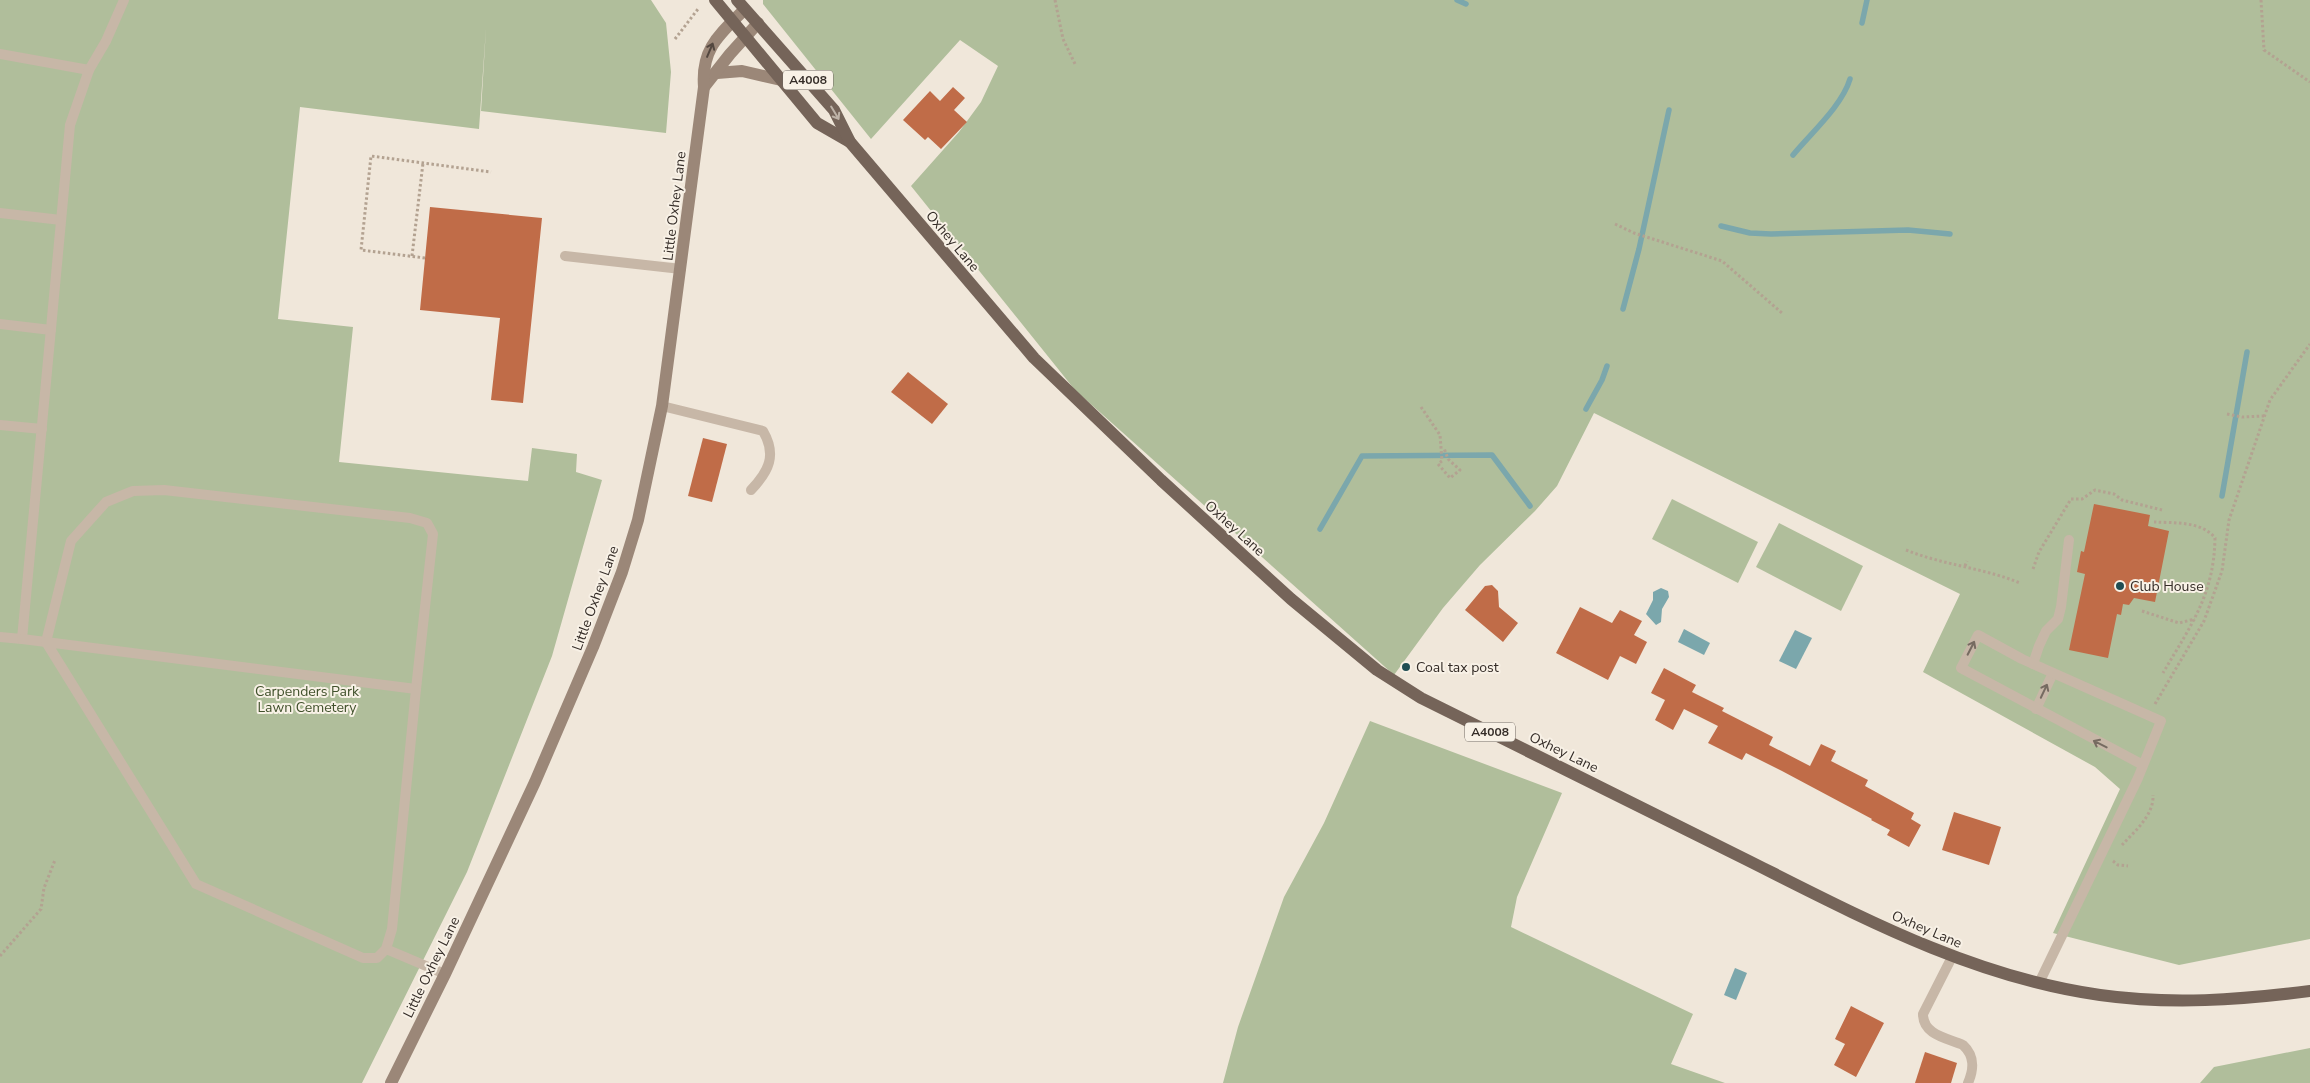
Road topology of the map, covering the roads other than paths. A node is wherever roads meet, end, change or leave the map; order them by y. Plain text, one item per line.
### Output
1 (124, 0) edge
2 (715, 0) edge
3 (740, 5) edge
4 (733, 21) junction
5 (758, 23) junction
6 (745, 35) junction
7 (0, 54) edge
8 (89, 70) junction
9 (717, 73) junction
10 (781, 80) junction
11 (704, 87) junction
12 (850, 142) junction
13 (0, 213) edge
14 (61, 220) junction
15 (565, 256) dead end
16 (681, 269) junction
17 (0, 324) edge
18 (51, 330) junction
19 (662, 406) junction
20 (0, 425) edge
21 (42, 429) junction
22 (751, 490) dead end
23 (2069, 540) dead end
24 (0, 637) edge
25 (22, 639) junction
26 (46, 642) junction
27 (2033, 664) junction
28 (2053, 672) junction
29 (416, 689) junction
30 (2036, 709) junction
31 (2143, 765) junction
32 (386, 949) junction
33 (1952, 957) junction
34 (445, 974) junction
35 (2040, 982) junction
36 (2310, 991) edge
37 (391, 1083) edge
38 (1968, 1083) edge

1 - 8 lane
2 - 4 main road, Oxhey Lane / A4008
3 - 4 main road, Little Oxhey Lane
3 - 5 main road, Oxhey Lane / A4008
4 - 6 main road, Oxhey Lane / A4008
11 -> 4 main road, Little Oxhey Lane
5 - 6 main road
5 -> 12 main road, Oxhey Lane / A4008
6 - 9 main road
6 - 10 main road, Oxhey Lane / A4008
7 - 8 lane
8 - 14 lane
9 - 10 main road, A4008
9 - 11 main road
10 - 12 main road, Oxhey Lane / A4008
11 - 16 main road, Little Oxhey Lane
12 - 33 main road, Oxhey Lane / A4008
13 - 14 lane
14 - 18 lane
15 - 16 lane
16 - 19 main road, Little Oxhey Lane
17 - 18 lane
18 - 21 lane
19 - 22 lane
19 - 34 main road, Little Oxhey Lane
20 - 21 lane
21 - 25 lane
23 - 27 lane
24 - 25 lane
25 - 26 lane
26 - 29 lane
26 - 29 lane
26 - 32 lane
27 - 28 lane
30 -> 27 lane
30 -> 28 lane
28 - 31 lane
29 - 32 lane
31 -> 30 lane
31 - 35 lane
32 - 34 lane
33 - 35 main road, Oxhey Lane / A4008
33 - 38 lane
34 - 37 main road, Little Oxhey Lane
35 - 36 main road, Oxhey Lane / A4008

